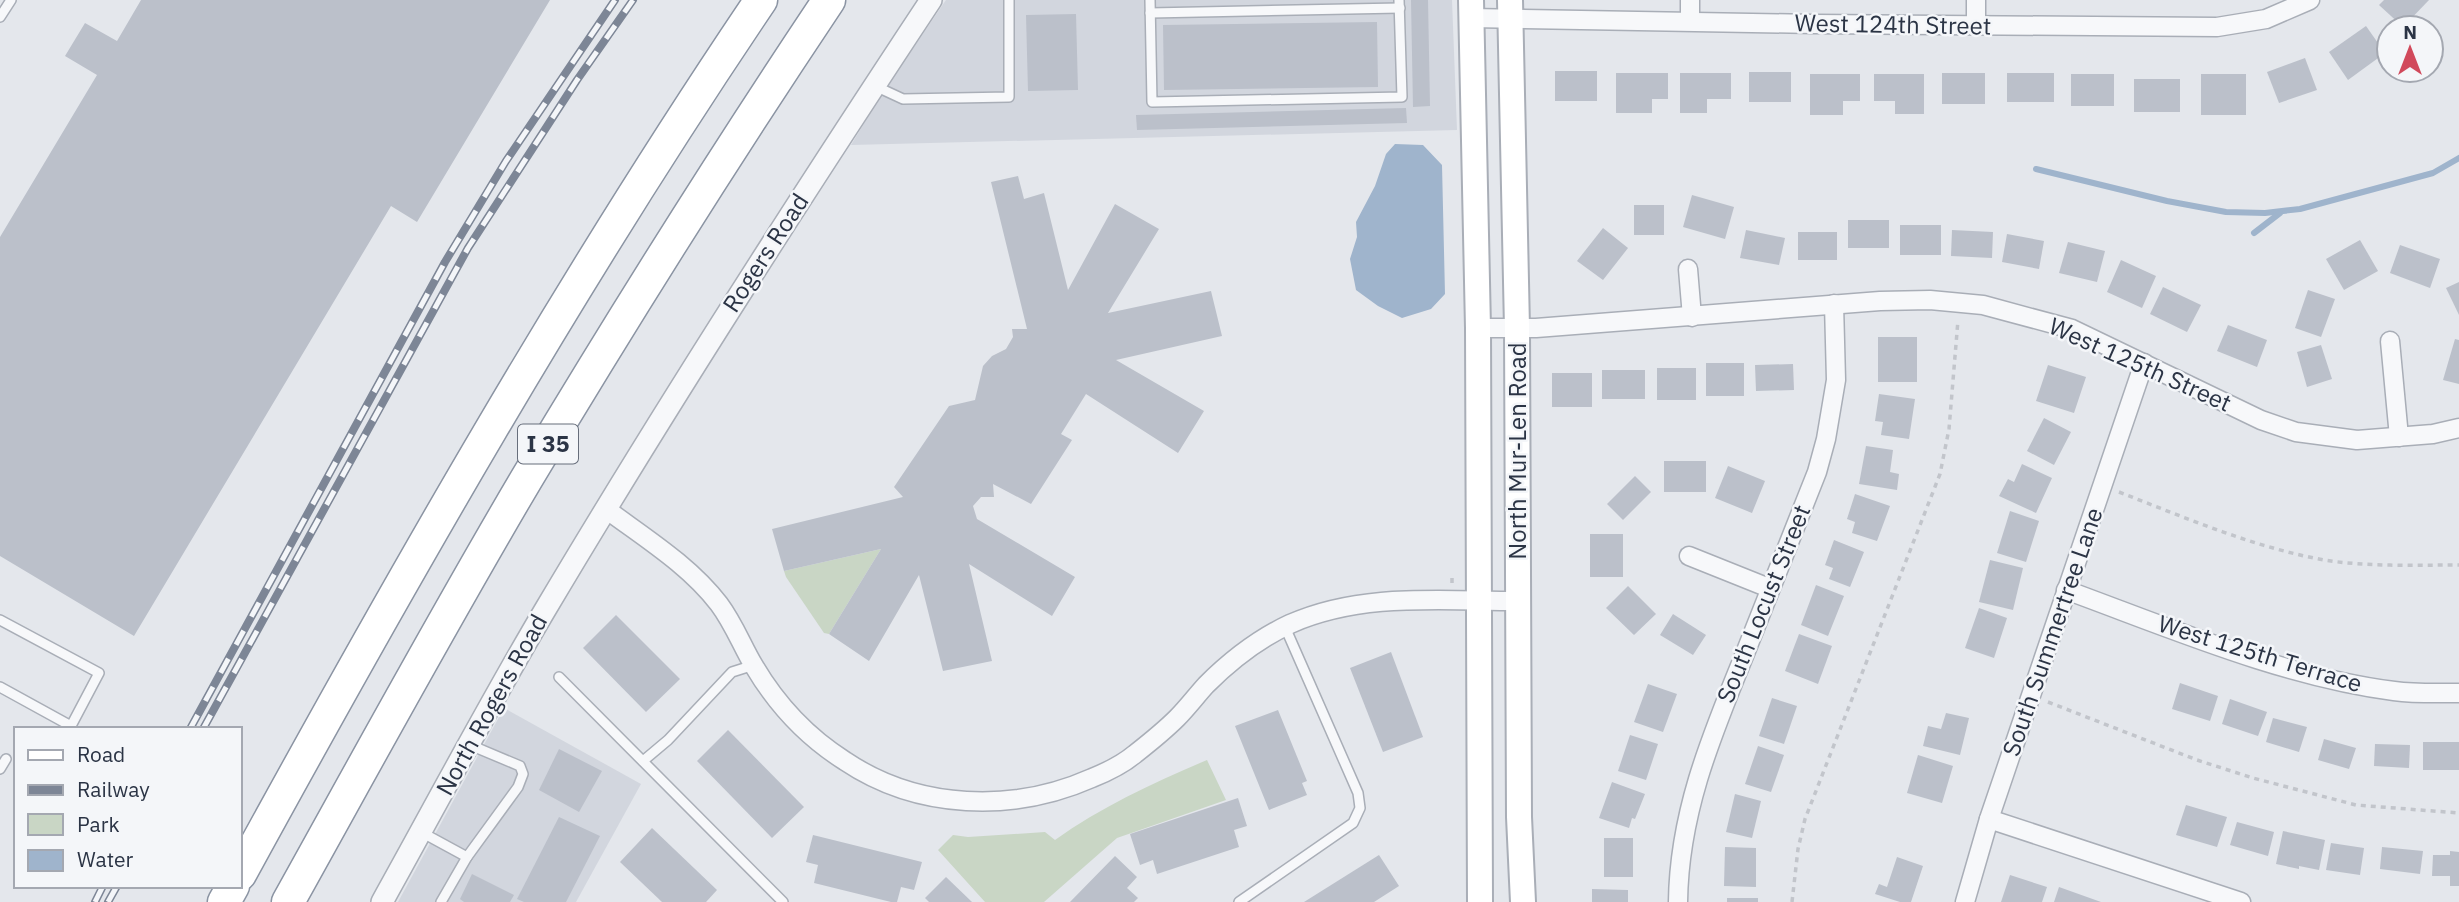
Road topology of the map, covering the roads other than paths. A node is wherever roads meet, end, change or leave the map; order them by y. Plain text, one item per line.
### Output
1 (11, 0) edge
2 (761, 0) edge
3 (829, 0) edge
4 (931, 0) edge
5 (1009, 0) edge
6 (1150, 0) edge
7 (1690, 0) edge
8 (1976, 0) edge
9 (2310, 0) edge
10 (1400, 4) edge
11 (1471, 9) edge
12 (1510, 9) edge
13 (1150, 13) junction
14 (0, 17) edge
15 (1690, 20) junction
16 (1976, 26) junction
17 (873, 85) junction
18 (1688, 268) dead end
19 (1835, 304) junction
20 (1692, 317) junction
21 (1478, 328) junction
22 (1517, 328) junction
23 (2390, 341) dead end
24 (2144, 363) junction
25 (2459, 428) edge
26 (2399, 437) junction
27 (606, 509) junction
28 (1689, 556) dead end
29 (1769, 588) junction
30 (2066, 590) junction
31 (1479, 601) junction
32 (1518, 601) junction
33 (0, 620) edge
34 (1284, 627) junction
35 (754, 665) junction
36 (559, 677) dead end
37 (0, 687) edge
38 (2459, 694) edge
39 (470, 744) junction
40 (6, 759) dead end
41 (643, 761) junction
42 (0, 769) edge
43 (1989, 819) junction
44 (421, 832) junction
45 (467, 857) junction
46 (242, 870) edge
47 (288, 902) edge
48 (382, 902) edge
49 (440, 902) edge
50 (783, 902) edge
51 (1239, 902) edge
52 (1480, 902) edge
53 (1523, 902) edge
54 (1678, 902) edge
55 (1965, 902) edge
56 (2241, 902) edge

1 - 14 lane
2 - 46 highway, I 35
3 - 47 highway, I 35
4 - 17 street, Rogers Road
5 - 17 lane
6 - 13 lane
7 - 15 street
8 - 16 street
9 - 16 street, West 124th Street
10 - 13 lane
10 - 13 lane
11 - 12 street, West 124th Street
11 - 21 main road, North Mur-Len Road
12 - 15 street, West 124th Street
12 - 22 main road, North Mur-Len Road
15 - 16 street, West 124th Street
17 - 27 street, Rogers Road
18 - 20 street
19 - 20 street, West 125th Street
19 - 24 street, West 125th Street
19 - 29 street, South Locust Street
20 - 22 street, West 125th Street
21 - 22 street, West 125th Street
21 - 31 main road, North Mur-Len Road
22 - 32 main road, North Mur-Len Road
23 - 26 street
24 - 26 street, West 125th Street
24 - 30 street, South Summertree Lane
25 - 26 street, West 125th Street
27 - 35 street
27 - 39 street, North Rogers Road
28 - 29 street
29 - 54 street, South Locust Street
30 - 38 street, West 125th Terrace
30 - 43 street, South Summertree Lane
31 - 32 street
31 - 34 street
31 - 52 main road, North Mur-Len Road
32 - 53 main road, North Mur-Len Road
33 - 37 lane
34 - 35 street
34 - 51 lane
35 - 41 lane
36 - 41 lane
39 - 44 street, North Rogers Road
39 - 45 lane
40 - 42 lane
41 - 50 lane
43 - 55 street, South Summertree Lane
43 - 56 street
44 - 45 lane
44 - 48 street, North Rogers Road
45 - 49 lane

